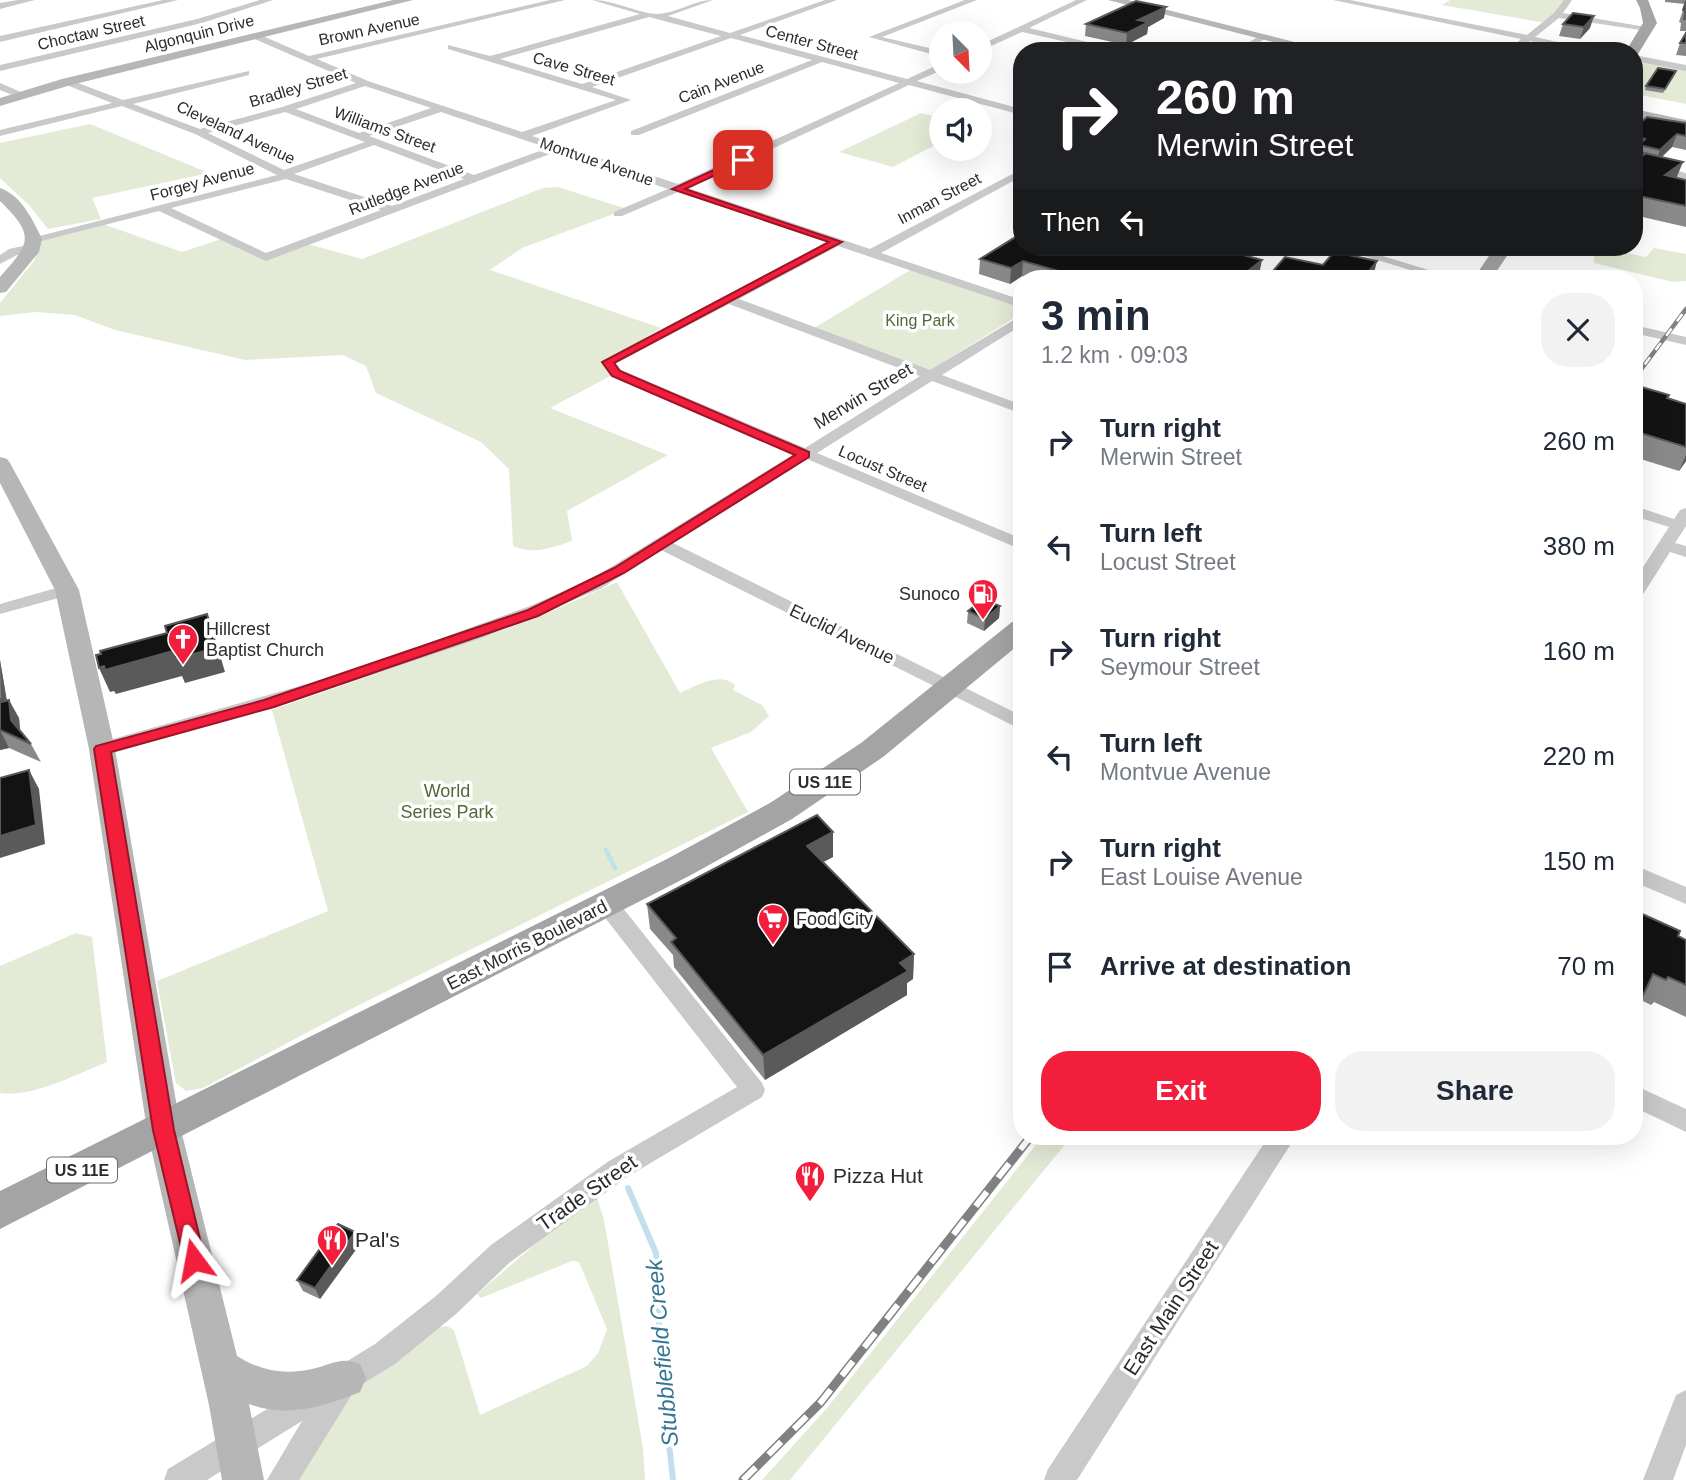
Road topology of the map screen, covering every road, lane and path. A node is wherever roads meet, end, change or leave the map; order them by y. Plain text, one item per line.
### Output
1 (31, 0) edge
2 (174, 0) edge
3 (269, 0) edge
4 (407, 0) edge
5 (561, 0) edge
6 (596, 0) edge
7 (709, 0) edge
8 (833, 0) edge
9 (973, 0) edge
10 (1083, 0) edge
11 (1114, 0) edge
12 (1337, 0) edge
13 (1568, 0) edge
14 (1642, 0) edge
15 (0, 6) edge
16 (1557, 15) junction
17 (652, 16) junction
18 (1020, 29) junction
19 (1648, 29) junction
20 (255, 36) junction
21 (728, 36) junction
22 (1262, 37) junction
23 (1526, 38) junction
24 (0, 39) edge
25 (992, 42) edge
26 (1080, 42) edge
27 (1254, 42) edge
28 (1284, 42) edge
29 (1522, 42) edge
30 (1547, 42) edge
31 (1639, 42) edge
32 (451, 47) dead end
33 (929, 51) edge
34 (307, 59) junction
35 (489, 59) junction
36 (819, 60) junction
37 (1643, 60) edge
38 (0, 68) edge
39 (1686, 68) edge
40 (929, 72) edge
41 (246, 74) dead end
42 (67, 82) junction
43 (365, 83) junction
44 (908, 83) junction
45 (0, 86) edge
46 (584, 86) junction
47 (20, 95) junction
48 (0, 102) edge
49 (127, 104) junction
50 (439, 108) junction
51 (286, 109) junction
52 (1013, 110) edge
53 (1643, 115) edge
54 (1686, 124) edge
55 (199, 132) junction
56 (0, 133) edge
57 (635, 133) dead end
58 (524, 135) junction
59 (359, 136) junction
60 (374, 142) junction
61 (557, 148) junction
62 (1643, 166) edge
63 (283, 174) junction
64 (1686, 176) edge
65 (1013, 177) edge
66 (474, 179) junction
67 (677, 189) junction
68 (0, 193) edge
69 (162, 208) junction
70 (393, 210) junction
71 (618, 214) dead end
72 (837, 242) junction
73 (33, 244) junction
74 (872, 253) junction
75 (1372, 256) edge
76 (0, 260) edge
77 (1421, 270) edge
78 (0, 288) edge
79 (727, 299) junction
80 (1013, 300) edge
81 (1013, 325) edge
82 (1643, 335) edge
83 (1686, 341) edge
84 (933, 376) junction
85 (1013, 407) edge
86 (805, 454) junction
87 (3, 474) edge
88 (1643, 512) edge
89 (1682, 519) edge
90 (1013, 541) edge
91 (661, 544) junction
92 (1667, 545) junction
93 (1686, 552) edge
94 (1643, 581) edge
95 (67, 590) junction
96 (0, 609) edge
97 (1013, 635) edge
98 (946, 688) junction
99 (1013, 720) edge
100 (102, 749) junction
101 (1643, 877) edge
102 (1686, 896) edge
103 (607, 904) junction
104 (1643, 1100) edge
105 (1686, 1121) edge
106 (163, 1130) junction
107 (1277, 1145) edge
108 (0, 1212) edge
109 (218, 1367) junction
110 (346, 1378) junction
111 (1686, 1405) edge
112 (240, 1461) edge
113 (179, 1480) edge
114 (282, 1480) edge
115 (1059, 1480) edge
116 (1658, 1480) edge

1 - 15 street
2 - 24 street
3 - 38 street, Choctaw Street
4 - 20 street, Algonquin Drive
5 - 34 street, Brown Avenue
6 - 17 street, Center Street
7 - 17 street
8 - 21 street
9 - 33 street
10 - 18 street
11 - 22 street
12 - 23 street
13 - 16 street
14 - 19 main road
16 - 19 street
16 - 23 street
17 - 21 street, Center Street
17 - 35 street
18 - 25 street
18 - 26 street
19 - 31 main road
20 - 34 street, Montvue Avenue
20 - 42 street, Algonquin Drive
21 - 36 street, Center Street
21 - 46 street
22 - 27 street
22 - 28 street
23 - 29 street
23 - 30 street
32 - 35 street, Cave Street
34 - 43 street, Montvue Avenue
35 - 46 street, Cave Street
36 - 44 street, Center Street
36 - 57 street, Cain Avenue
37 - 39 street
40 - 44 street
41 - 49 street
42 - 47 street, Algonquin Drive
42 - 49 street, Cleveland Avenue
43 - 50 street, Montvue Avenue
43 - 51 street, Bradley Street
44 - 52 street, Center Street
44 - 67 street
45 - 47 street
46 - 58 street, Cave Street
47 - 48 street, Algonquin Drive
49 - 55 street, Cleveland Avenue
49 - 56 street
50 - 58 street, Montvue Avenue
50 - 59 street
51 - 55 street, Bradley Street
51 - 59 street, Williams Street
53 - 54 street
55 - 63 street, Cleveland Avenue
58 - 61 street, Montvue Avenue
59 - 60 street, Williams Street
60 - 63 street, Forgey Avenue
60 - 66 street, Williams Street
61 - 66 street, Rutledge Avenue
61 - 67 street, Montvue Avenue
62 - 64 street
63 - 69 street, Forgey Avenue
63 - 70 street, Cleveland Avenue
65 - 74 street, Inman Street
66 - 70 street, Rutledge Avenue
67 - 71 street
67 - 72 street, Montvue Avenue
68 - 73 street
69 - 70 street, Rutledge Avenue
69 - 73 street, Forgey Avenue
72 - 74 street, Montvue Avenue
72 - 79 street
73 - 76 street, Forgey Avenue
73 - 78 street
74 - 80 street, Montvue Avenue
75 - 77 street
79 - 84 street
79 - 86 street, Locust Street
81 - 84 street, Merwin Street
82 - 83 street
84 - 85 street
84 - 86 street, Merwin Street
86 - 90 street, Locust Street
86 - 91 street, Merwin Street
87 - 95 street
88 - 89 street
89 - 92 street
91 - 98 street, Euclid Avenue
91 - 100 street, Merwin Street
92 - 93 street
92 - 94 street
95 - 96 street
95 - 100 street
97 - 98 main road, East Morris Boulevard / US 11E
98 - 99 street, Euclid Avenue
98 - 103 main road, East Morris Boulevard / US 11E
100 - 106 street
101 - 102 street
103 - 106 main road, East Morris Boulevard / US 11E
103 - 110 street, Trade Street
104 - 105 street
106 - 108 main road, East Morris Boulevard / US 11E
106 - 109 street
107 - 115 street, East Main Street
109 - 110 street
109 - 112 street
110 - 112 street, Trade Street
110 - 114 street
111 - 116 street
112 - 113 street, Trade Street

